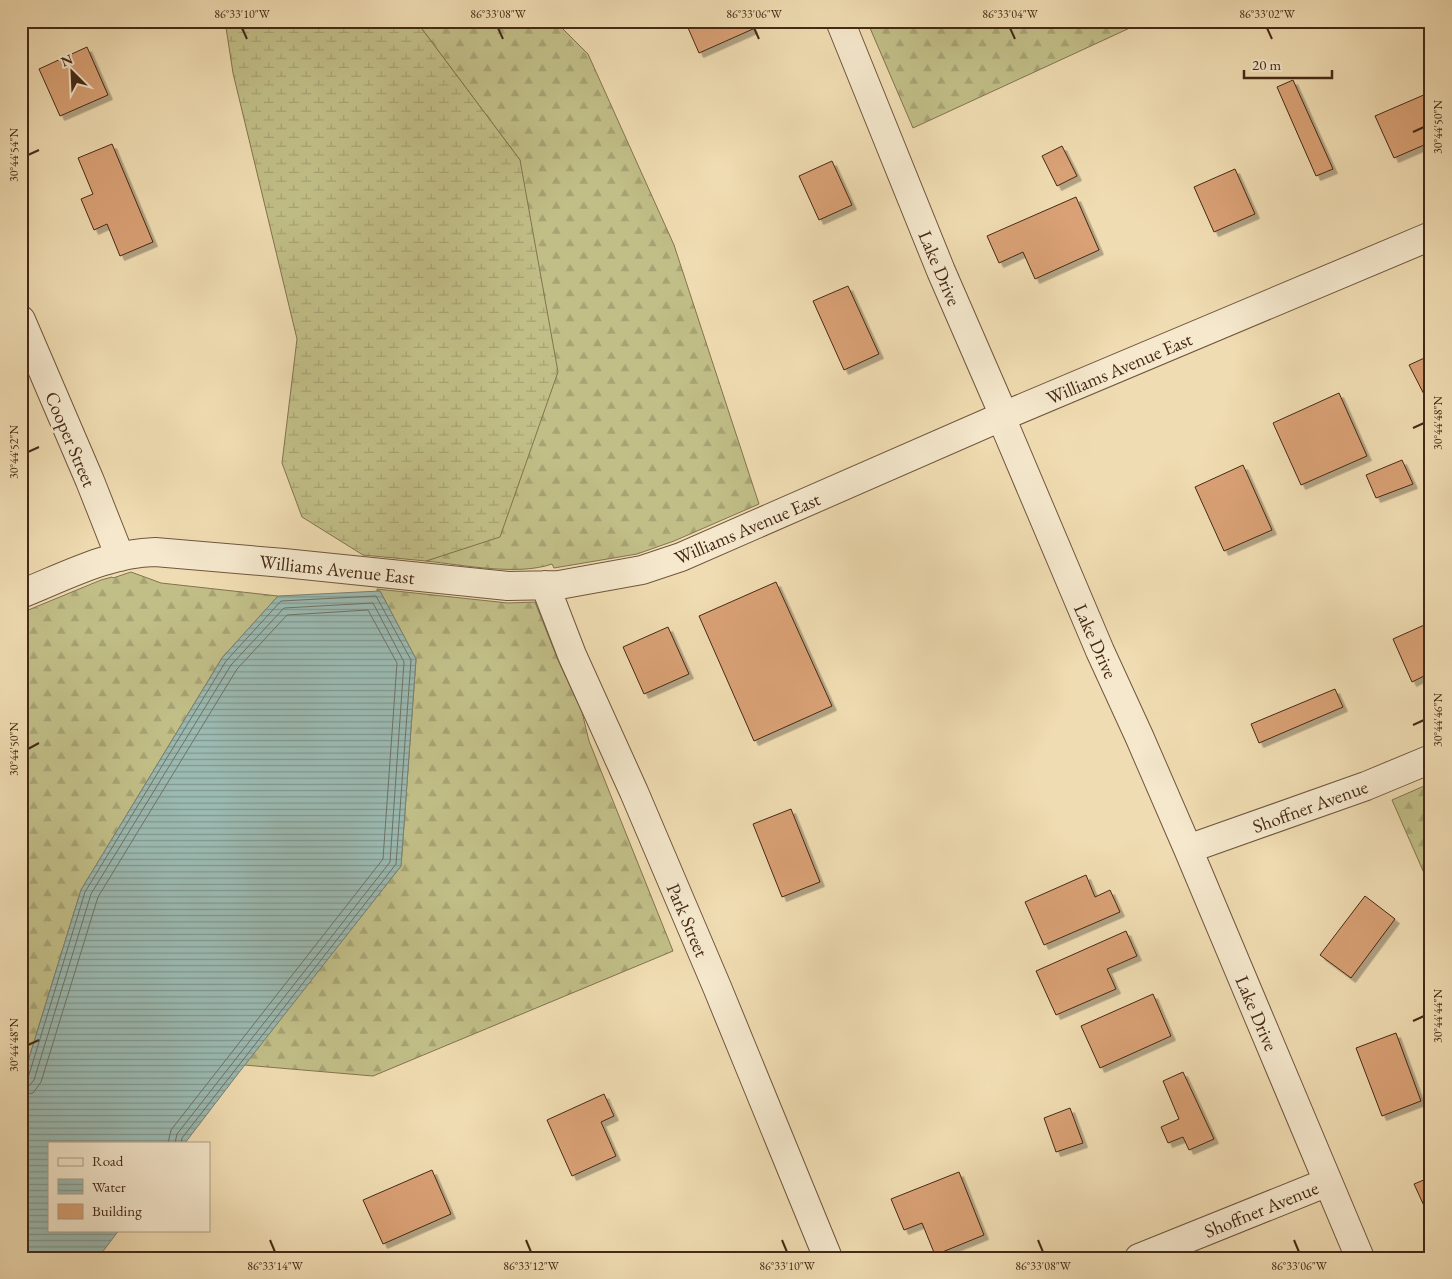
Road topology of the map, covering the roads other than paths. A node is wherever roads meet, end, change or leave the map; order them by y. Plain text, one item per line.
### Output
1 (840, 21) edge
2 (1431, 236) edge
3 (21, 320) edge
4 (1002, 418) junction
5 (120, 557) junction
6 (544, 585) junction
7 (21, 594) edge
8 (1431, 759) edge
9 (1188, 849) junction
10 (1328, 1182) junction
11 (828, 1258) edge
12 (1139, 1258) edge
13 (1360, 1258) edge

1 - 4 street, Lake Drive
2 - 4 street, Williams Avenue East
3 - 5 street, Cooper Street
4 - 6 street, Williams Avenue East
4 - 9 street, Lake Drive
5 - 6 street, Williams Avenue East
5 - 7 street, Williams Avenue East
6 - 11 street, Park Street
8 - 9 street, Shoffner Avenue
9 - 10 street, Lake Drive
10 - 12 street, Shoffner Avenue
10 - 13 street, Lake Drive

